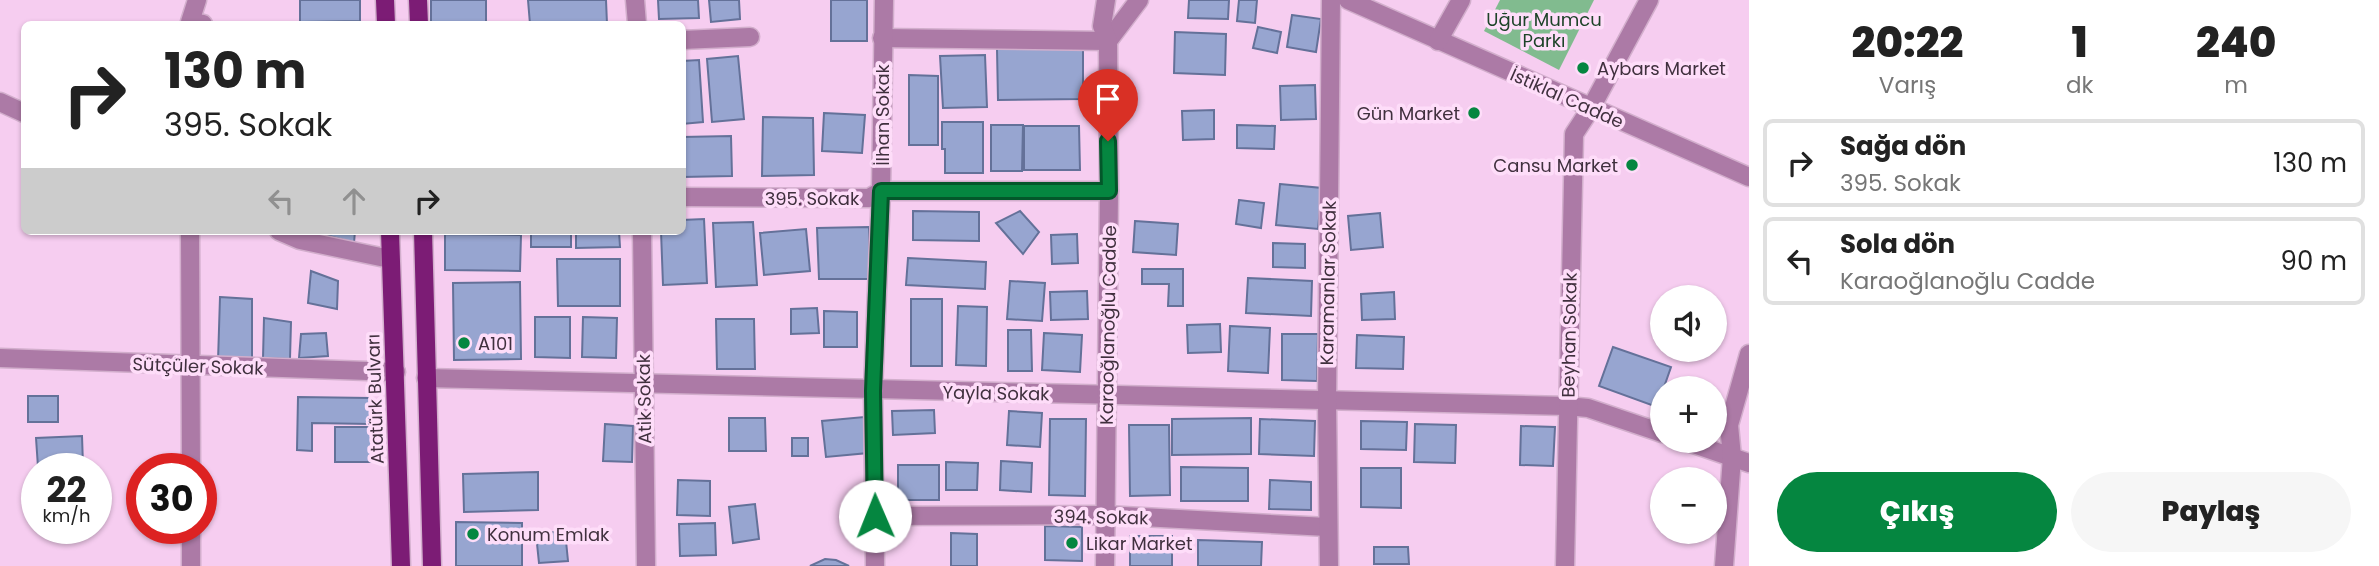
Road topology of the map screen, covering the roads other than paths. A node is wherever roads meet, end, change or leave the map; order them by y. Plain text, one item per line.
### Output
1 (197, 0) edge
2 (385, 0) edge
3 (418, 0) edge
4 (635, 0) edge
5 (884, 0) edge
6 (1107, 0) edge
7 (1139, 0) edge
8 (1331, 0) edge
9 (1348, 0) edge
10 (1461, 0) edge
11 (1649, 0) edge
12 (197, 21) edge
13 (386, 21) edge
14 (419, 21) edge
15 (637, 21) edge
16 (750, 37) dead end
17 (882, 38) junction
18 (686, 40) edge
19 (1108, 41) junction
20 (1438, 41) junction
21 (0, 102) edge
22 (1591, 108) junction
23 (21, 112) edge
24 (1746, 171) edge
25 (881, 191) junction
26 (1109, 191) junction
27 (686, 197) edge
28 (190, 235) edge
29 (288, 235) edge
30 (390, 235) edge
31 (423, 235) edge
32 (642, 235) edge
33 (390, 259) junction
34 (1749, 354) edge
35 (0, 358) edge
36 (191, 366) junction
37 (396, 372) junction
38 (426, 378) junction
39 (643, 383) junction
40 (873, 391) junction
41 (1108, 394) junction
42 (1327, 402) junction
43 (1567, 406) junction
44 (1650, 429) edge
45 (191, 453) edge
46 (1720, 453) edge
47 (1740, 460) edge
48 (875, 516) junction
49 (1105, 516) junction
50 (1327, 527) junction
51 (191, 544) edge
52 (191, 566) edge
53 (401, 566) edge
54 (432, 566) edge
55 (646, 566) edge
56 (875, 566) edge
57 (1105, 566) edge
58 (1329, 566) edge
59 (1565, 566) edge
60 (1724, 566) edge

1 - 12 street
2 - 13 main road
3 - 14 main road
4 - 15 street
5 - 17 street, İlhan Sokak
6 - 19 street, Karaoğlanoğlu Cadde
7 - 19 street
8 - 42 street, Karamanlar Sokak
9 - 20 street, İstiklal Cadde
10 - 20 street
11 - 22 street, Beyhan Sokak
16 - 18 street
17 - 19 street
17 - 25 street, İlhan Sokak
19 - 26 street, Karaoğlanoğlu Cadde
20 - 22 street, İstiklal Cadde
21 - 23 street
22 - 24 street, İstiklal Cadde
22 - 43 street, Beyhan Sokak
25 - 26 street, 395. Sokak
25 - 27 street, 395. Sokak
25 - 40 street, İlhan Sokak
26 - 41 street, Karaoğlanoğlu Cadde
28 - 36 street
29 - 33 street
30 - 33 main road, Atatürk Bulvarı
31 - 38 main road
32 - 39 street, Atik Sokak
33 - 37 main road, Atatürk Bulvarı
34 - 47 street
35 - 36 street, Sütçüler Sokak
36 - 37 street, Sütçüler Sokak
36 - 45 street
37 - 53 main road, Atatürk Bulvarı
38 - 39 street, Yayla Sokak
38 - 54 main road
39 - 40 street, Yayla Sokak
39 - 55 street, Atik Sokak
40 - 41 street, Yayla Sokak
40 - 48 street, İlhan Sokak
41 - 42 street, Yayla Sokak
41 - 49 street, Karaoğlanoğlu Cadde
42 - 43 street, Yayla Sokak
42 - 50 street, Karamanlar Sokak
43 - 44 street, Yayla Sokak
43 - 59 street, Beyhan Sokak
46 - 47 street
47 - 60 street
48 - 49 street, 394. Sokak
48 - 56 street, İlhan Sokak
49 - 50 street, 394. Sokak
49 - 57 street, Karaoğlanoğlu Cadde
50 - 58 street, Karamanlar Sokak
51 - 52 street

